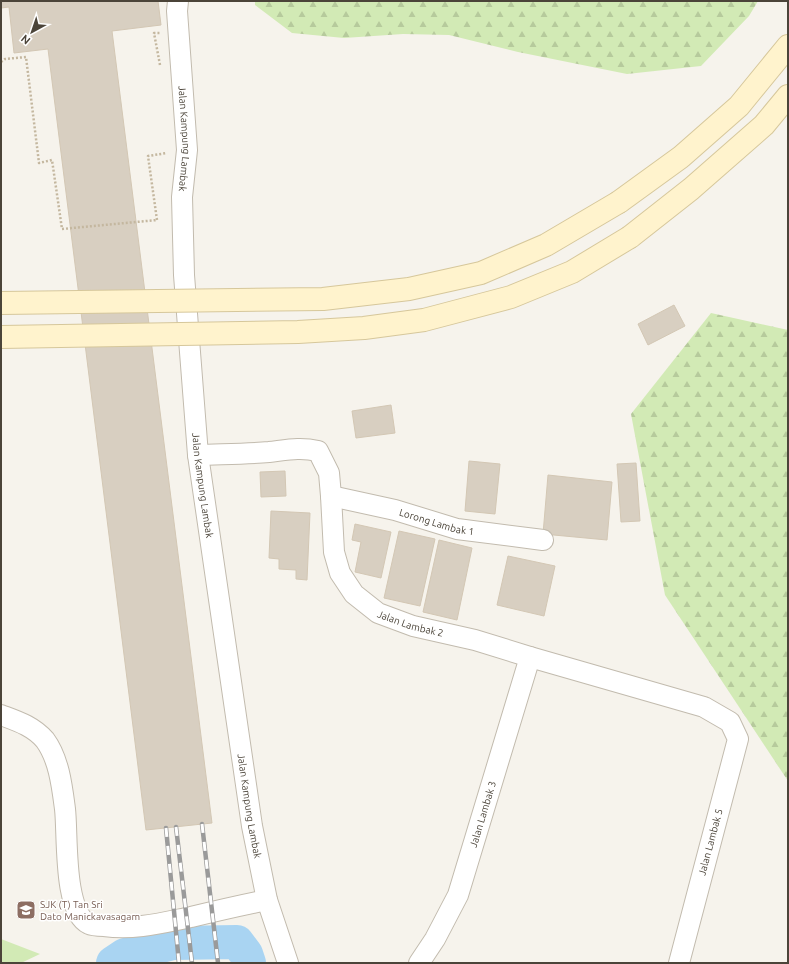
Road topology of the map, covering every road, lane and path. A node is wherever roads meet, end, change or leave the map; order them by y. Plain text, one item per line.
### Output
1 (178, 1) edge
2 (788, 46) edge
3 (1, 62) edge
4 (788, 96) edge
5 (162, 154) dead end
6 (1, 303) edge
7 (1, 336) edge
8 (198, 455) junction
9 (331, 496) junction
10 (543, 540) dead end
11 (530, 657) junction
12 (1, 715) edge
13 (730, 722) joint
14 (267, 900) junction
15 (686, 934) junction
16 (288, 963) edge
17 (419, 963) edge
18 (679, 963) edge
19 (689, 963) edge

1 - 8 street, Jalan Kampung Lambak
2 - 6 main road, bridge
3 - 5 path, bridge
4 - 7 main road, bridge
8 - 9 street, Jalan Lambak 2
8 - 14 street, Jalan Kampung Lambak
9 - 10 street, Lorong Lambak 1
9 - 11 street, Jalan Lambak 2
11 - 13 street, Jalan Lambak 2
11 - 17 street, Jalan Lambak 3
12 - 14 street
13 - 15 street, Jalan Lambak 5
14 - 16 street, Jalan Kampung Lambak
15 - 18 street, Jalan Lambak 5
15 - 19 street

